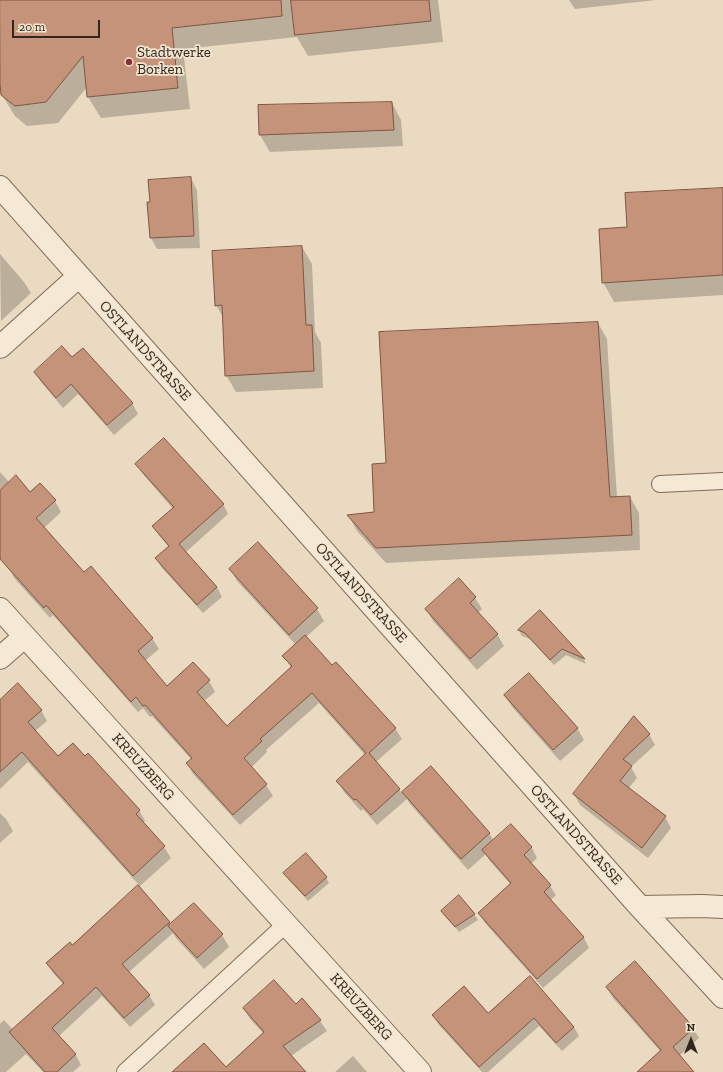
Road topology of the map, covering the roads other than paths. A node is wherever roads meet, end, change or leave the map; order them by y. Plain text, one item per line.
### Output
1 (0, 187) edge
2 (79, 276) junction
3 (0, 347) edge
4 (723, 481) edge
5 (660, 484) dead end
6 (0, 609) edge
7 (24, 637) junction
8 (0, 658) edge
9 (640, 907) junction
10 (723, 907) edge
11 (286, 924) junction
12 (723, 997) edge
13 (125, 1072) edge
14 (420, 1072) edge

1 - 2 street, OSTLANDSTRASSE
2 - 3 street
2 - 9 street, OSTLANDSTRASSE
4 - 5 lane
6 - 7 street, KREUZBERG
7 - 8 street
7 - 11 street, KREUZBERG
9 - 10 street
9 - 12 street, OSTLANDSTRASSE
11 - 13 lane
11 - 14 street, KREUZBERG

